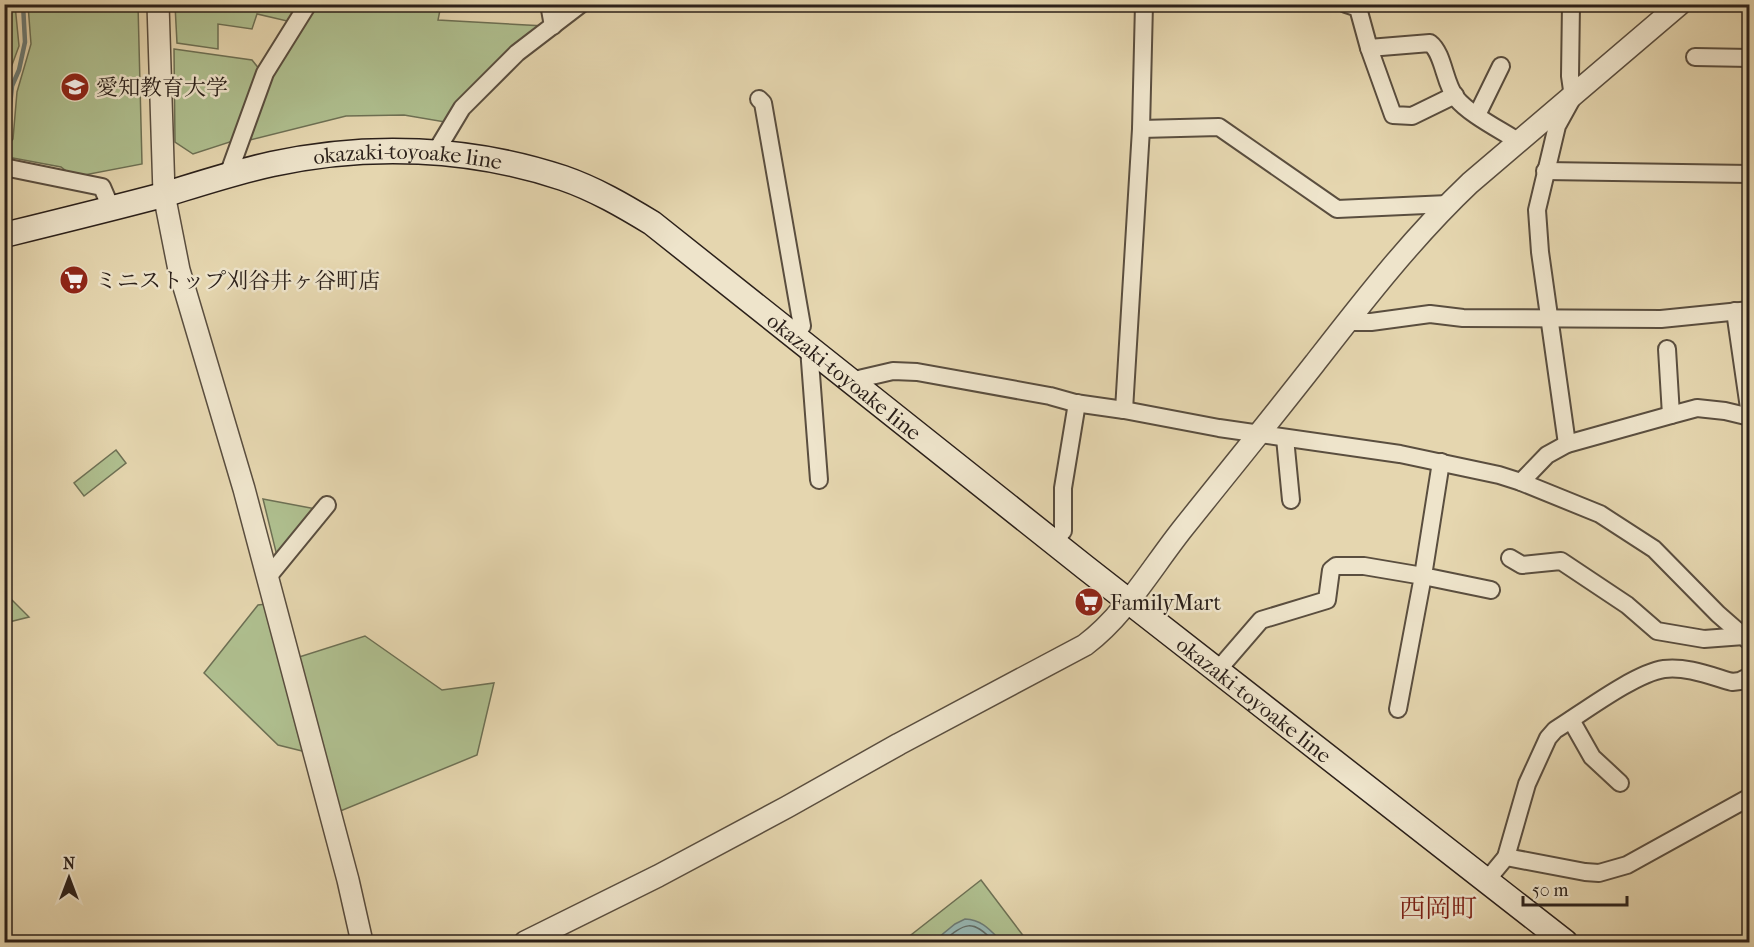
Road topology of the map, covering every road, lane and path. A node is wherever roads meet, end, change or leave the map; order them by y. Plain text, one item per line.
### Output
1 (158, 4) edge
2 (308, 4) edge
3 (549, 4) edge
4 (581, 4) edge
5 (1144, 4) edge
6 (1346, 4) edge
7 (1571, 4) edge
8 (1680, 4) edge
9 (553, 26) junction
10 (1369, 48) junction
11 (1695, 57) dead end
12 (1749, 58) edge
13 (1501, 66) dead end
14 (1455, 95) junction
15 (1573, 97) junction
16 (759, 99) dead end
17 (1477, 115) junction
18 (1141, 129) junction
19 (1519, 142) junction
20 (435, 153) junction
21 (4, 167) edge
22 (1545, 171) junction
23 (1749, 174) edge
24 (228, 175) junction
25 (164, 194) junction
26 (1448, 204) junction
27 (111, 208) junction
28 (4, 235) edge
29 (1742, 310) edge
30 (1550, 318) junction
31 (1347, 322) junction
32 (801, 342) junction
33 (1667, 349) dead end
34 (850, 381) junction
35 (1077, 403) junction
36 (1124, 410) junction
37 (1749, 411) edge
38 (1671, 415) junction
39 (1259, 433) junction
40 (1285, 438) junction
41 (1567, 444) junction
42 (1441, 462) junction
43 (819, 480) dead end
44 (1521, 482) junction
45 (1291, 500) dead end
46 (327, 505) dead end
47 (1054, 542) junction
48 (1510, 558) dead end
49 (1423, 576) junction
50 (268, 577) junction
51 (1491, 590) dead end
52 (1129, 601) junction
53 (1747, 639) edge
54 (1217, 670) junction
55 (1749, 676) edge
56 (1398, 709) dead end
57 (1571, 720) junction
58 (1620, 783) dead end
59 (1749, 797) edge
60 (1506, 857) junction
61 (1486, 880) junction
62 (362, 942) edge
63 (525, 942) edge
64 (1565, 942) edge

1 - 25 street
2 - 24 street
3 - 9 street
4 - 9 street
5 - 18 street
6 - 10 street
7 - 15 street
8 - 15 street
9 - 20 street
10 - 14 street
10 - 14 street
11 - 12 street
13 - 17 street
14 - 17 street
15 - 19 street
15 - 22 street
16 - 32 street
17 - 19 street
18 - 26 street
18 - 36 street
19 - 26 street
20 - 24 main road, okazaki-toyoake line
20 - 32 main road, okazaki-toyoake line
21 - 27 street
22 - 23 street
22 - 30 street
24 - 25 main road, okazaki-toyoake line
25 - 27 main road, okazaki-toyoake line
25 - 50 street
26 - 31 street
27 - 28 main road, okazaki-toyoake line
29 - 30 street
29 - 37 street
30 - 31 street
30 - 41 street
31 - 39 street
32 - 34 main road, okazaki-toyoake line
32 - 43 street
33 - 38 street
34 - 35 street
34 - 47 main road, okazaki-toyoake line
35 - 36 street
35 - 47 street
36 - 39 street
37 - 38 street
38 - 41 street
39 - 40 street
39 - 52 street
40 - 42 street
40 - 45 street
41 - 44 street
42 - 44 street
42 - 49 street
44 - 53 street
46 - 50 street
47 - 52 main road, okazaki-toyoake line
48 - 53 street
49 - 51 street
49 - 54 street
49 - 56 street
50 - 62 street
52 - 54 main road, okazaki-toyoake line
52 - 63 street
54 - 61 main road, okazaki-toyoake line
55 - 57 street
57 - 58 street
57 - 60 street
59 - 60 street
60 - 61 street
61 - 64 main road, okazaki-toyoake line

